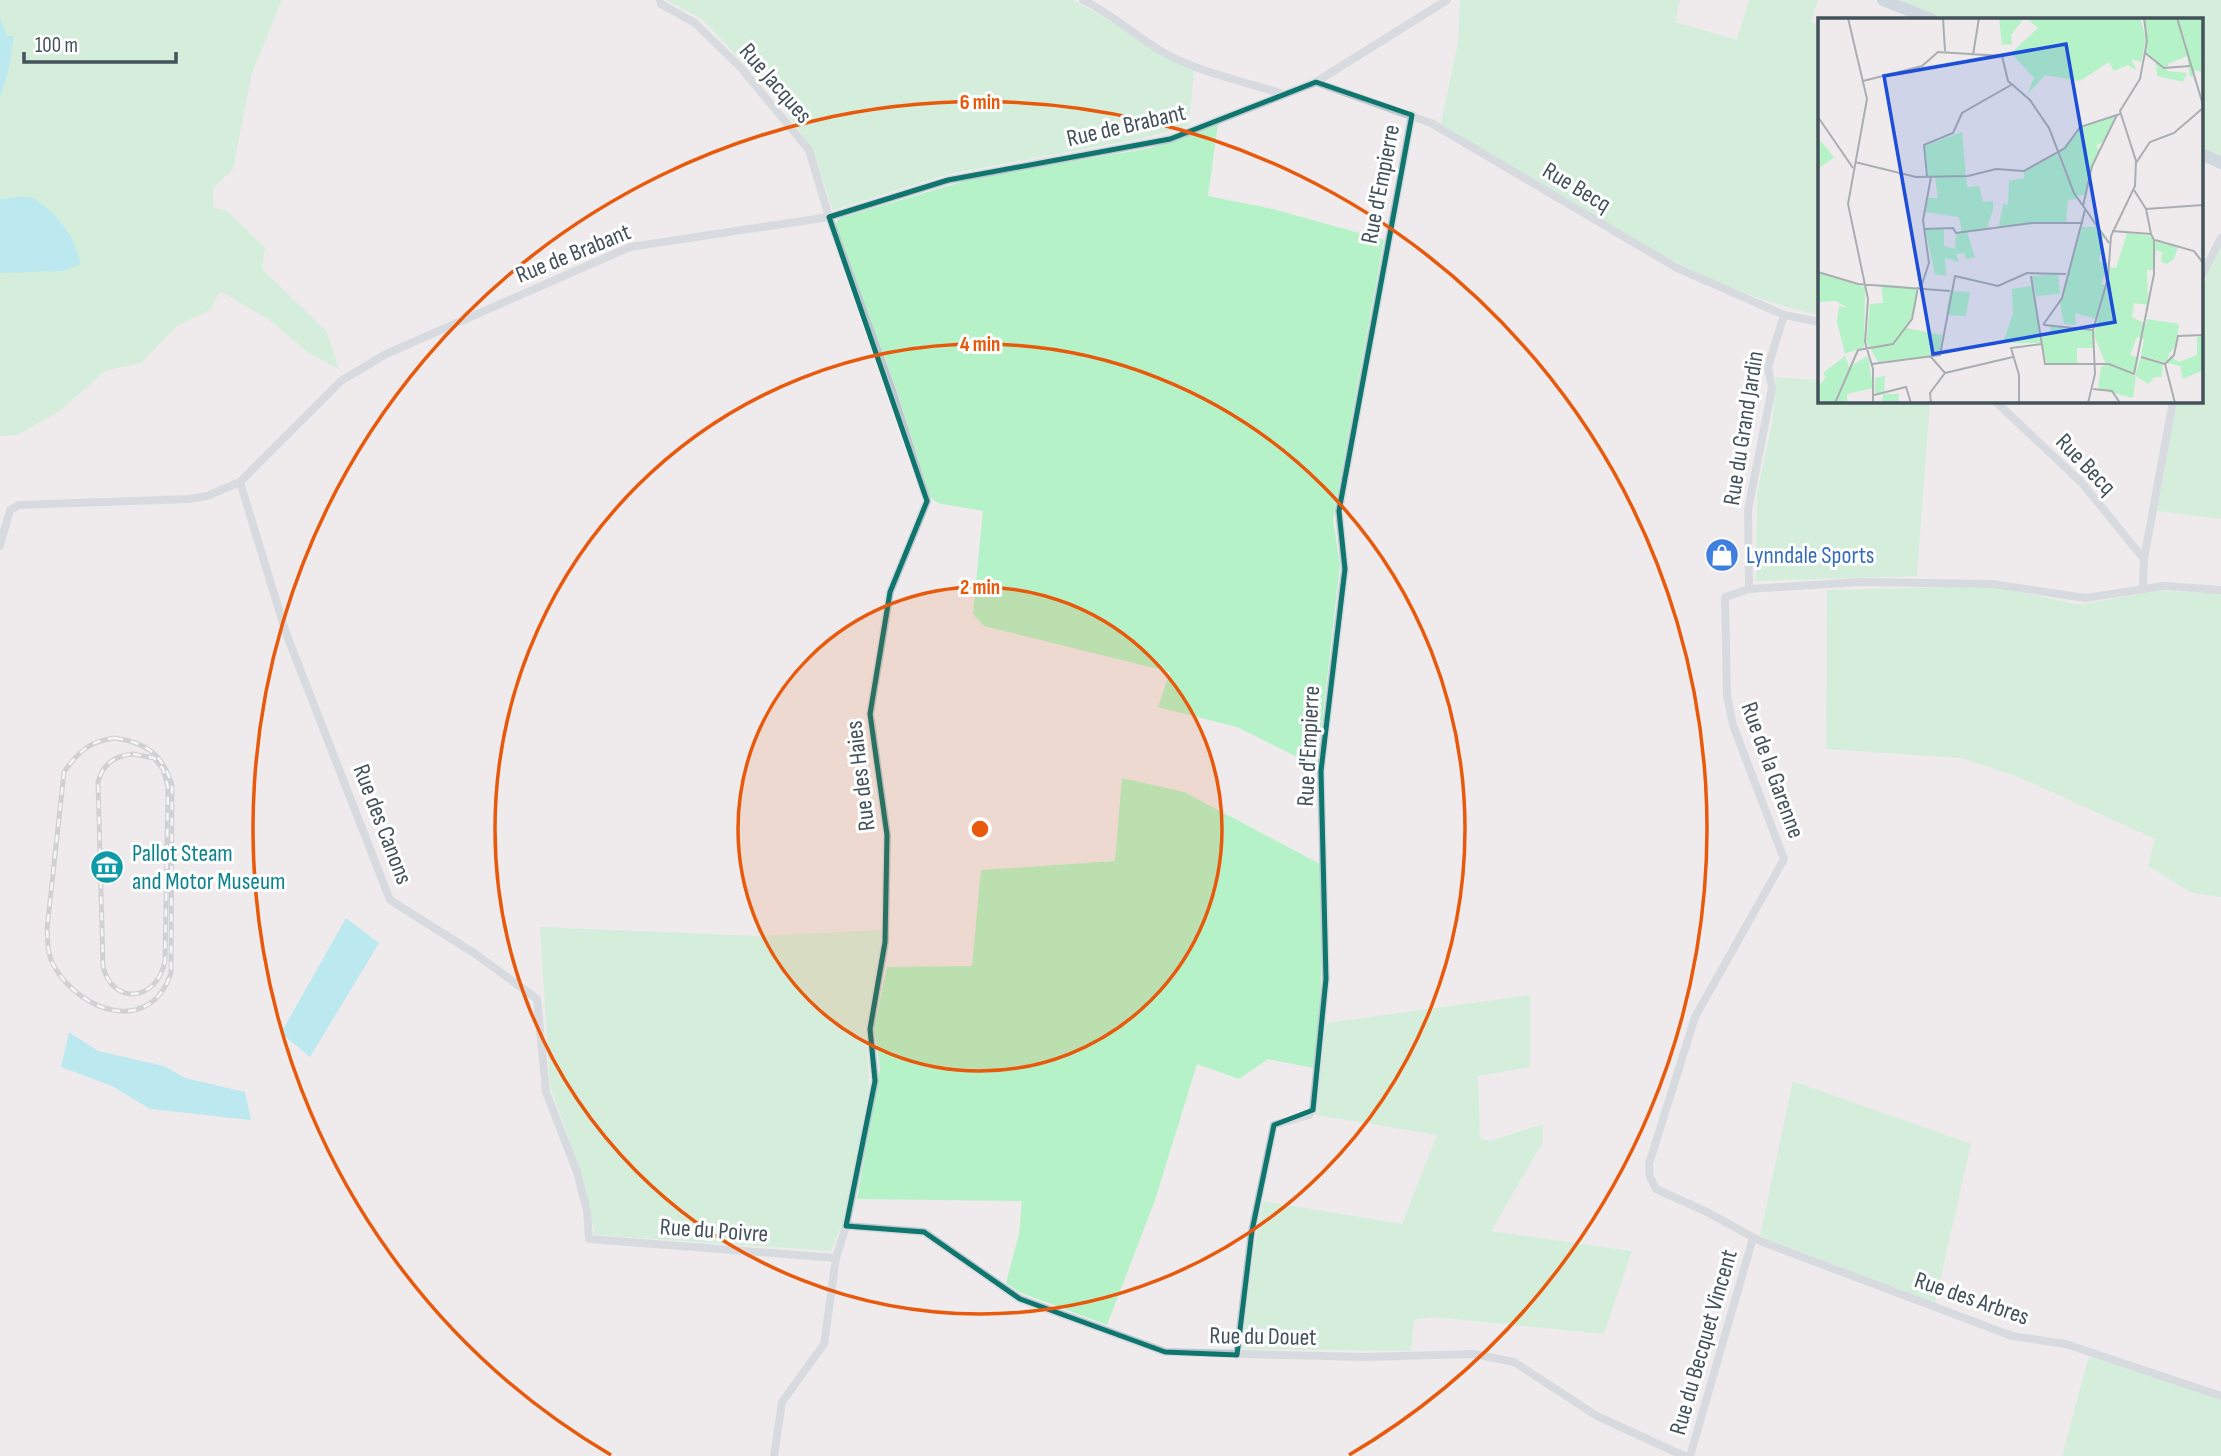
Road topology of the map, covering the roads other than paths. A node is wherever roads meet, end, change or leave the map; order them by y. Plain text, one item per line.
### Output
1 (660, 0) edge
2 (1083, 0) edge
3 (1447, 0) edge
4 (1883, 0) edge
5 (1928, 18) edge
6 (1316, 82) junction
7 (1280, 93) junction
8 (1412, 116) junction
9 (2204, 155) edge
10 (2221, 163) edge
11 (829, 217) junction
12 (2221, 238) edge
13 (2204, 271) edge
14 (1784, 315) junction
15 (1818, 322) edge
16 (1996, 402) edge
17 (2173, 402) edge
18 (240, 482) junction
19 (0, 547) edge
20 (2144, 559) junction
21 (2143, 587) junction
22 (1749, 589) junction
23 (2221, 590) edge
24 (846, 1226) junction
25 (1753, 1238) junction
26 (589, 1239) joint
27 (836, 1258) junction
28 (1237, 1355) junction
29 (2221, 1396) edge
30 (774, 1456) edge
31 (1684, 1456) edge
32 (1690, 1456) edge

1 - 11 street, Rue Jacques
2 - 7 street
3 - 6 street, Rue de Brabant
4 - 5 main road
6 - 7 street, Rue de Brabant
6 - 8 street, Rue Becq
7 - 11 street, Rue de Brabant
8 - 14 street, Rue Becq
8 - 28 street, Rue d'Empierre
9 - 10 main road
11 - 18 street, Rue de Brabant
11 - 24 street, Rue des Haies
12 - 13 street
14 - 15 street, Rue Becq
14 - 22 street, Rue du Grand Jardin
16 - 20 street, Rue Becq
17 - 20 street
18 - 19 street, Rue de Brabant
18 - 26 street, Rue des Canons
20 - 21 street
21 - 22 street
21 - 23 street
22 - 25 street, Rue de la Garenne
24 - 27 street, Rue des Haies
24 - 28 street, Rue du Douet
25 - 29 street, Rue des Arbres
25 - 32 street, Rue du Becquet Vincent
26 - 27 street, Rue du Poivre
27 - 30 street, Rue des Haies
28 - 31 street, Rue du Douet

